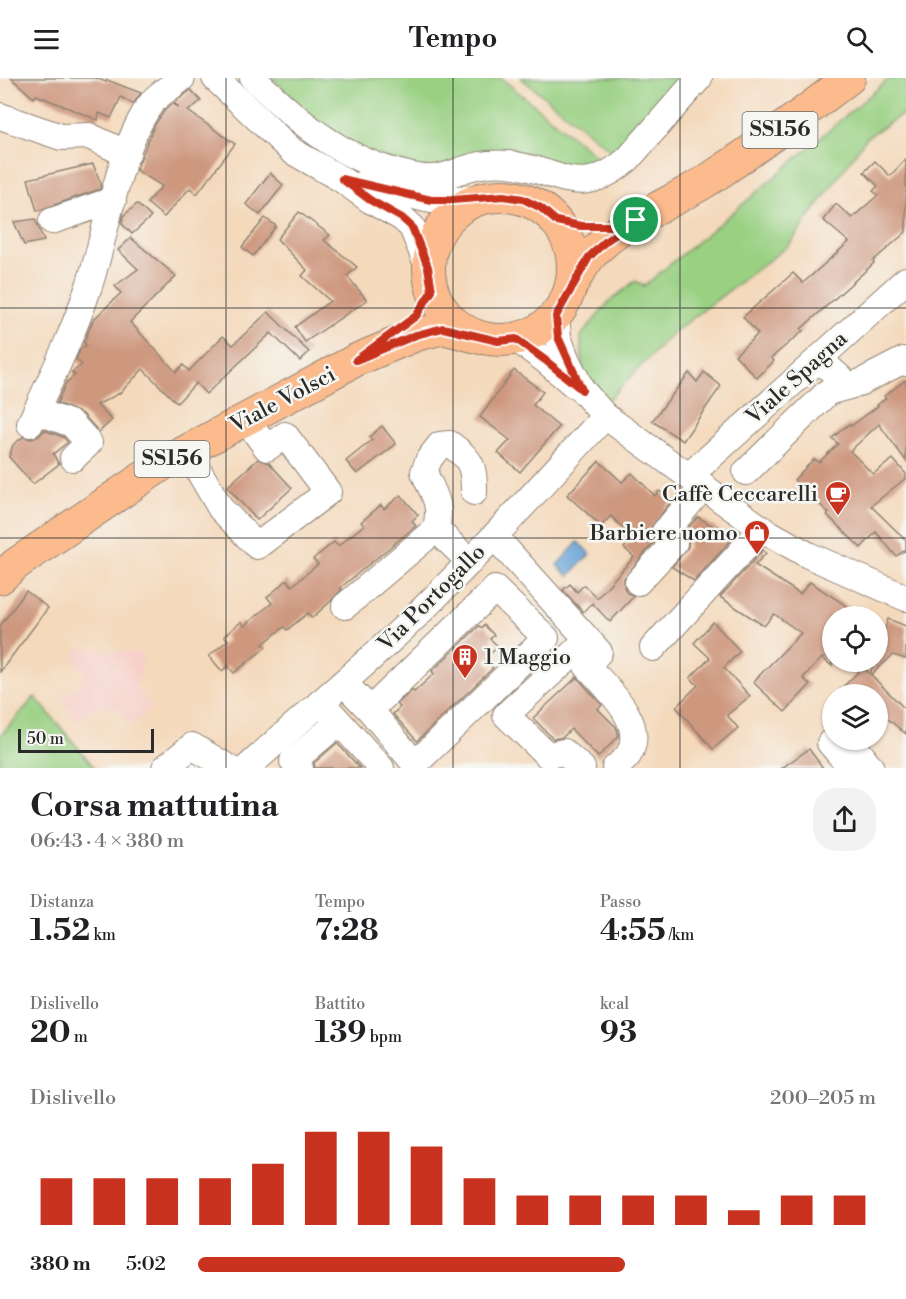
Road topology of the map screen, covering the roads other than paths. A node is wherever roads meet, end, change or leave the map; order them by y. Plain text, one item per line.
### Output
1 (182, 78) edge
2 (215, 78) edge
3 (253, 78) edge
4 (699, 78) edge
5 (849, 78) edge
6 (0, 116) edge
7 (127, 154) junction
8 (342, 179) junction
9 (483, 198) junction
10 (113, 200) junction
11 (636, 220) junction
12 (52, 221) dead end
13 (556, 221) junction
14 (430, 279) junction
15 (906, 280) edge
16 (571, 286) junction
17 (556, 316) junction
18 (481, 338) junction
19 (516, 339) junction
20 (819, 359) junction
21 (356, 360) junction
22 (906, 363) edge
23 (849, 386) junction
24 (582, 390) junction
25 (605, 416) junction
26 (246, 420) junction
27 (187, 451) junction
28 (73, 458) dead end
29 (746, 472) dead end
30 (696, 481) junction
31 (474, 492) dead end
32 (436, 529) junction
33 (762, 529) junction
34 (495, 537) junction
35 (470, 562) junction
36 (0, 578) edge
37 (638, 582) dead end
38 (906, 598) edge
39 (345, 606) dead end
40 (587, 640) junction
41 (653, 648) dead end
42 (344, 683) junction
43 (321, 702) junction
44 (369, 710) junction
45 (339, 722) junction
46 (836, 750) edge
47 (165, 768) edge
48 (229, 768) edge
49 (247, 768) edge
50 (300, 768) edge
51 (381, 768) edge
52 (582, 768) edge
53 (615, 768) edge
54 (871, 768) edge

1 - 7 street
2 - 8 street
3 - 4 street
5 - 11 main road, SS156
6 - 7 street
7 - 10 street
8 - 9 street
8 - 14 street
9 - 13 main road, Viale Volsci / SS156
9 - 14 main road, Viale Volsci / SS156
10 - 12 street
10 - 28 street
11 - 13 main road, Viale Volsci / SS156
11 - 16 main road, Viale Volsci / SS156
13 - 16 main road, Viale Volsci / SS156
14 - 18 main road, Viale Volsci / SS156
14 - 21 main road, Viale Volsci / SS156
15 - 20 street, Viale Spagna
16 - 17 main road, Viale Volsci / SS156
17 - 19 main road, Viale Volsci / SS156
17 - 24 street
18 - 19 main road, Viale Volsci / SS156
18 - 21 main road, Viale Volsci / SS156
19 - 24 street
20 - 23 street
20 - 30 street, Viale Spagna
21 - 26 main road, Viale Volsci / SS156
22 - 23 street
23 - 29 street
24 - 25 street
25 - 30 street
25 - 34 street, Via Portogallo
26 - 27 main road, Viale Volsci / SS156
26 - 27 street
27 - 36 main road, Viale Volsci / SS156
30 - 33 street
30 - 37 street, Viale Spagna
31 - 32 street
32 - 35 street
32 - 39 street
33 - 38 street
33 - 41 street
34 - 35 street, Via Portogallo
34 - 40 street
35 - 42 street, Via Portogallo
40 - 52 street
40 - 53 street
42 - 43 street, Via Portogallo
42 - 44 street
43 - 45 street
43 - 49 street, Via Portogallo
44 - 44 street
45 - 50 street
45 - 51 street
46 - 54 street
47 - 48 street

